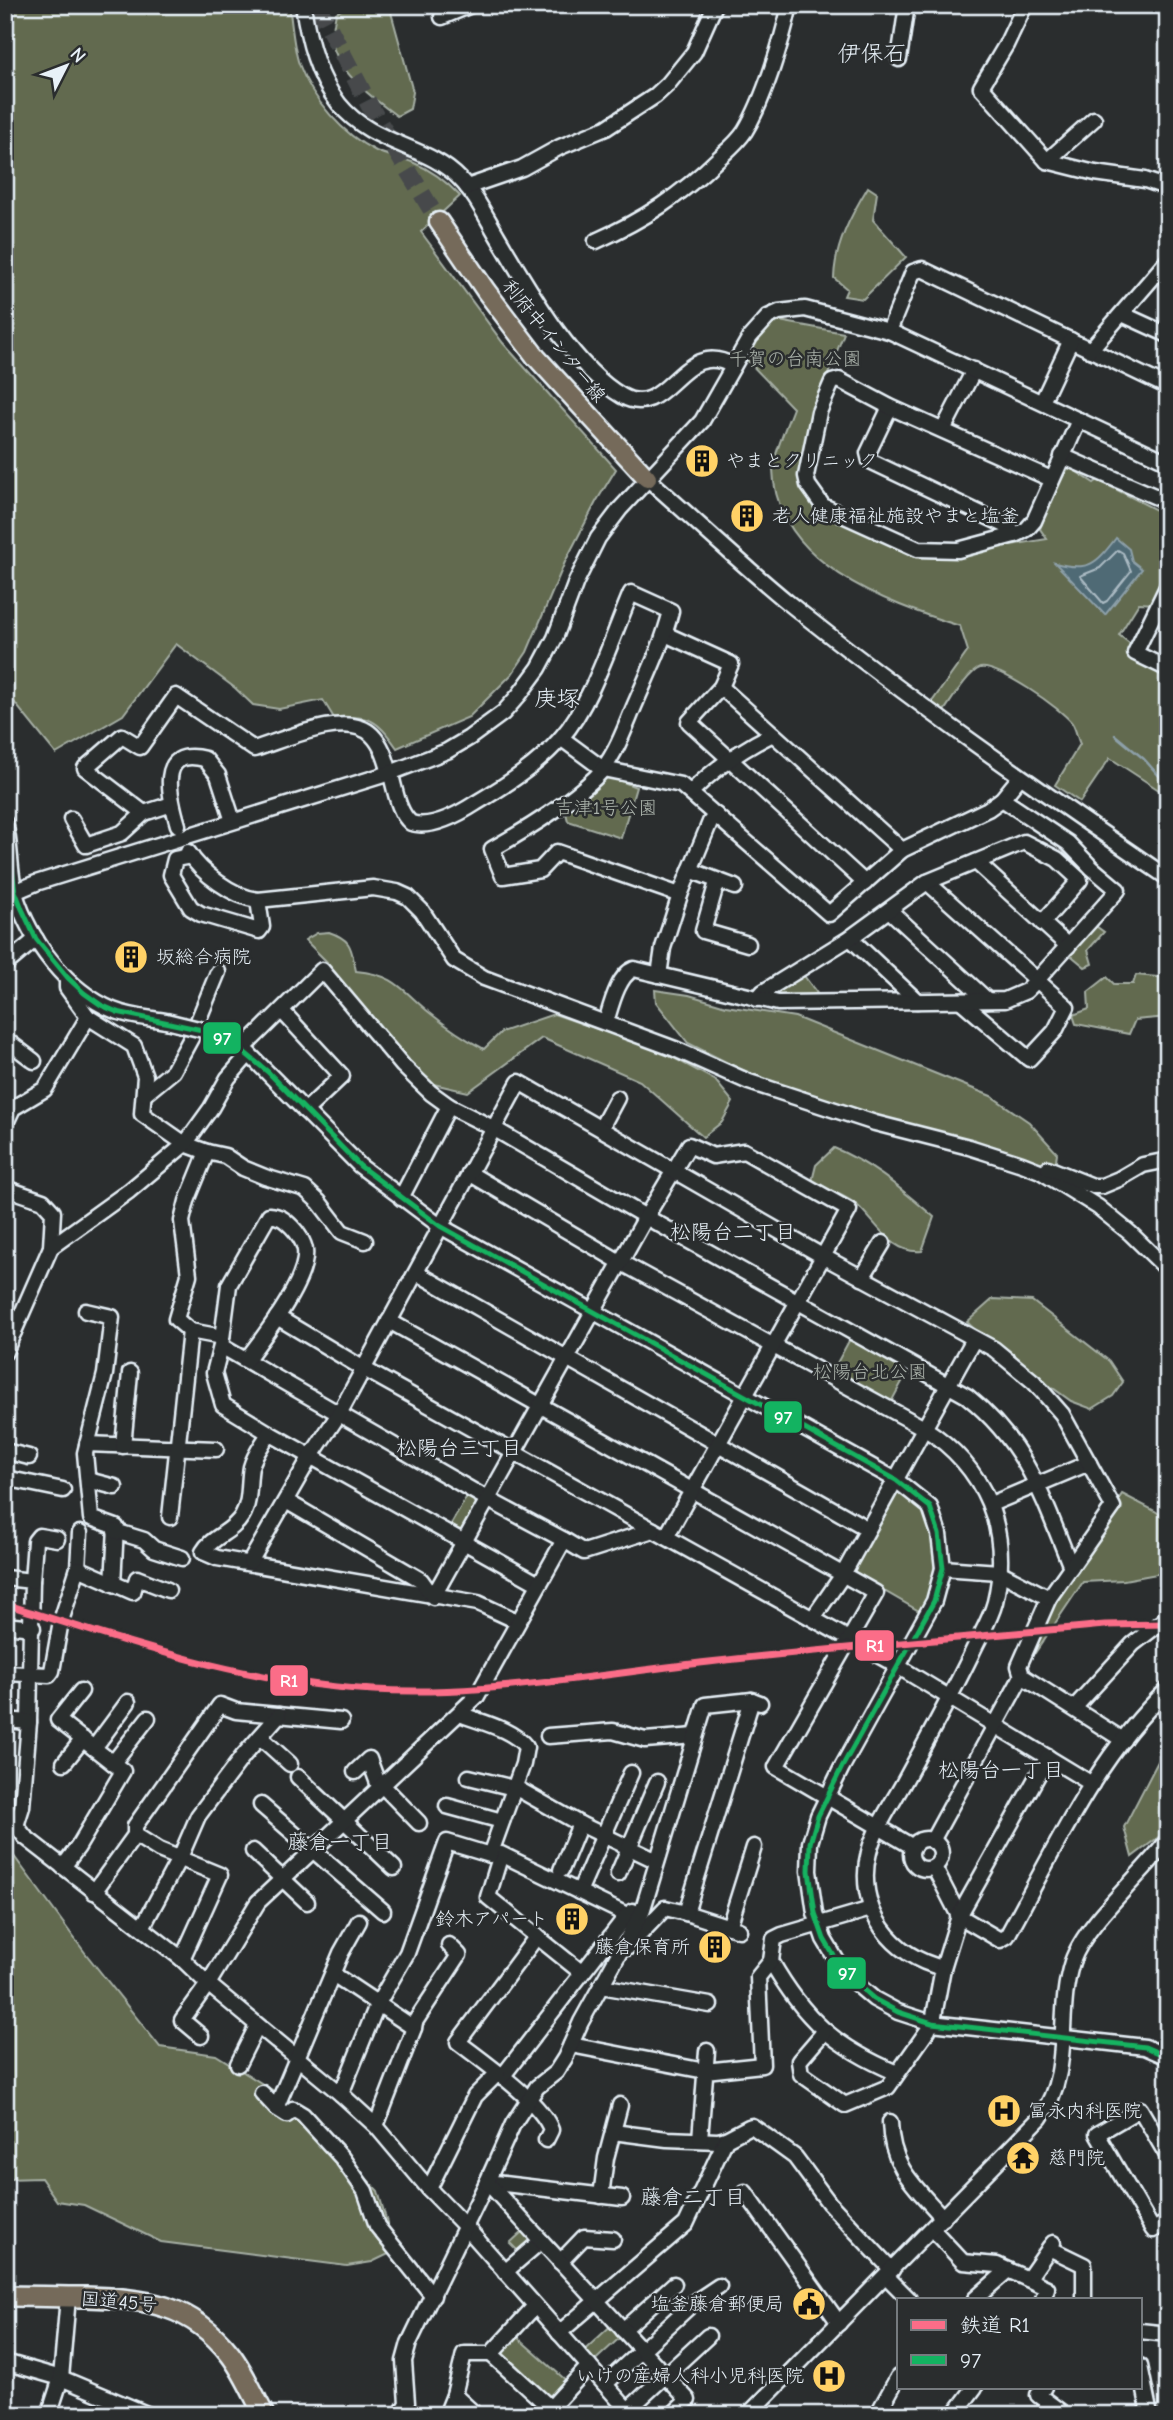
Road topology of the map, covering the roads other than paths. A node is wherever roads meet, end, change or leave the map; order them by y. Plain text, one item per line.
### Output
1 (303, 5) edge
2 (471, 5) edge
3 (715, 5) edge
4 (790, 5) edge
5 (906, 5) edge
6 (1025, 5) edge
7 (442, 17) dead end
8 (899, 59) dead end
9 (1094, 119) dead end
10 (1047, 161) junction
11 (467, 187) junction
12 (1168, 188) edge
13 (439, 222) tunnel mouth
14 (596, 242) dead end
15 (1166, 267) edge
16 (1122, 314) junction
17 (890, 331) junction
18 (1168, 335) edge
19 (1070, 340) junction
20 (1090, 350) junction
21 (733, 366) junction
22 (974, 370) junction
23 (1168, 387) edge
24 (1042, 402) junction
25 (890, 407) junction
26 (1079, 420) junction
27 (943, 430) junction
28 (1062, 456) junction
29 (1168, 462) edge
30 (647, 478) junction
31 (1051, 479) junction
32 (1168, 502) edge
33 (1015, 535) junction
34 (1166, 595) edge
35 (665, 634) junction
36 (1168, 669) edge
37 (721, 687) junction
38 (773, 734) junction
39 (561, 738) junction
40 (729, 760) junction
41 (603, 769) junction
42 (390, 773) junction
43 (1020, 777) junction
44 (691, 792) junction
45 (1002, 799) junction
46 (172, 804) junction
47 (144, 813) junction
48 (716, 815) junction
49 (71, 819) dead end
50 (233, 821) junction
51 (178, 825) dead end
52 (6, 830) edge
53 (902, 850) junction
54 (976, 862) junction
55 (690, 870) junction
56 (1168, 878) edge
57 (717, 882) junction
58 (927, 882) junction
59 (865, 883) junction
60 (735, 887) dead end
61 (10, 894) edge
62 (680, 895) junction
63 (258, 900) junction
64 (889, 910) junction
65 (1042, 923) junction
66 (850, 938) junction
67 (36, 939) junction
68 (748, 944) dead end
69 (1068, 946) junction
70 (5, 965) edge
71 (218, 972) dead end
72 (659, 975) junction
73 (68, 978) junction
74 (1037, 980) junction
75 (757, 999) junction
76 (917, 1000) junction
77 (987, 1000) junction
78 (961, 1001) junction
79 (282, 1011) junction
80 (88, 1017) junction
81 (606, 1022) junction
82 (5, 1040) edge
83 (245, 1052) junction
84 (34, 1060) dead end
85 (145, 1094) junction
86 (617, 1098) dead end
87 (449, 1106) junction
88 (305, 1111) junction
89 (5, 1125) edge
90 (494, 1128) junction
91 (601, 1128) junction
92 (185, 1144) junction
93 (207, 1152) junction
94 (1168, 1160) edge
95 (1022, 1164) junction
96 (672, 1171) junction
97 (468, 1173) junction
98 (5, 1188) edge
99 (401, 1198) junction
100 (646, 1217) junction
101 (440, 1226) junction
102 (365, 1241) dead end
103 (883, 1243) dead end
104 (51, 1247) junction
105 (824, 1257) junction
106 (620, 1262) junction
107 (1168, 1270) edge
108 (417, 1273) junction
109 (862, 1278) junction
110 (798, 1301) junction
111 (86, 1311) dead end
112 (5, 1312) edge
113 (593, 1312) junction
114 (277, 1317) junction
115 (389, 1321) junction
116 (190, 1331) junction
117 (14, 1332) junction
118 (974, 1339) junction
119 (222, 1341) junction
120 (773, 1347) junction
121 (5, 1352) edge
122 (567, 1357) junction
123 (247, 1359) junction
124 (364, 1369) junction
125 (130, 1373) dead end
126 (949, 1385) junction
127 (746, 1396) junction
128 (541, 1405) junction
129 (340, 1415) junction
130 (924, 1427) junction
131 (269, 1433) junction
132 (87, 1444) junction
133 (718, 1445) junction
134 (123, 1446) junction
135 (176, 1448) junction
136 (216, 1449) dead end
137 (5, 1451) edge
138 (515, 1453) junction
139 (311, 1456) junction
140 (29, 1457) dead end
141 (1089, 1463) junction
142 (5, 1478) edge
143 (88, 1480) junction
144 (896, 1480) junction
145 (1037, 1485) junction
146 (115, 1487) dead end
147 (63, 1490) dead end
148 (692, 1491) junction
149 (489, 1500) junction
150 (285, 1501) junction
151 (991, 1504) junction
152 (170, 1517) dead end
153 (868, 1529) junction
154 (115, 1531) junction
155 (80, 1533) dead end
156 (659, 1533) junction
157 (57, 1539) dead end
158 (564, 1540) junction
159 (464, 1543) junction
160 (182, 1558) dead end
161 (250, 1562) junction
162 (1071, 1567) junction
163 (78, 1568) junction
164 (943, 1568) junction
165 (999, 1572) junction
166 (842, 1576) junction
167 (5, 1578) edge
168 (32, 1581) junction
169 (113, 1584) junction
170 (539, 1584) junction
171 (169, 1590) dead end
172 (433, 1597) junction
173 (1049, 1598) junction
174 (1168, 1617) edge
175 (813, 1618) junction
176 (517, 1621) junction
177 (5, 1625) edge
178 (33, 1628) junction
179 (850, 1640) junction
180 (897, 1666) junction
181 (5, 1673) edge
182 (31, 1675) junction
183 (1022, 1676) junction
184 (1168, 1689) edge
185 (81, 1691) dead end
186 (950, 1699) junction
187 (128, 1702) dead end
188 (1074, 1708) junction
189 (460, 1714) junction
190 (279, 1715) junction
191 (148, 1718) dead end
192 (5, 1720) edge
193 (341, 1721) dead end
194 (29, 1723) junction
195 (996, 1726) junction
196 (548, 1736) dead end
197 (695, 1736) junction
198 (260, 1737) junction
199 (1123, 1740) junction
200 (89, 1743) junction
201 (1048, 1757) junction
202 (64, 1763) dead end
203 (113, 1763) junction
204 (355, 1772) dead end
205 (631, 1773) dead end
206 (469, 1777) dead end
207 (657, 1782) dead end
208 (1092, 1784) junction
209 (380, 1785) junction
210 (514, 1790) junction
211 (827, 1797) junction
212 (261, 1805) dead end
213 (447, 1806) dead end
214 (5, 1811) edge
215 (343, 1821) junction
216 (502, 1821) junction
217 (419, 1823) dead end
218 (580, 1824) junction
219 (16, 1825) junction
220 (879, 1828) junction
221 (135, 1835) junction
222 (605, 1836) junction
223 (1168, 1840) edge
224 (932, 1841) junction
225 (754, 1847) dead end
226 (913, 1847) junction
227 (630, 1848) junction
228 (313, 1850) junction
229 (253, 1851) dead end
230 (179, 1858) junction
231 (657, 1861) junction
232 (63, 1867) junction
233 (934, 1867) junction
234 (394, 1868) dead end
235 (561, 1870) dead end
236 (618, 1874) dead end
237 (283, 1878) junction
238 (94, 1892) junction
239 (579, 1892) junction
240 (307, 1902) dead end
241 (645, 1903) junction
242 (871, 1909) junction
243 (383, 1911) dead end
244 (686, 1913) junction
245 (626, 1915) junction
246 (959, 1916) junction
247 (359, 1921) dead end
248 (818, 1924) junction
249 (142, 1926) junction
250 (537, 1936) junction
251 (449, 1945) dead end
252 (622, 1948) junction
253 (182, 1959) junction
254 (771, 1961) junction
255 (943, 1968) junction
256 (581, 1972) junction
257 (333, 1974) junction
258 (208, 1984) junction
259 (601, 1986) junction
260 (377, 2005) junction
261 (710, 2005) dead end
262 (932, 2024) junction
263 (257, 2026) junction
264 (415, 2028) junction
265 (824, 2032) junction
266 (201, 2036) dead end
267 (1064, 2038) junction
268 (571, 2045) junction
269 (707, 2051) dead end
270 (1168, 2057) edge
271 (298, 2059) junction
272 (238, 2064) dead end
273 (705, 2071) junction
274 (897, 2073) junction
275 (500, 2075) junction
276 (262, 2093) dead end
277 (341, 2094) junction
278 (529, 2100) junction
279 (620, 2105) dead end
280 (276, 2108) junction
281 (890, 2122) dead end
282 (376, 2126) junction
283 (613, 2132) junction
284 (700, 2139) junction
285 (726, 2139) junction
286 (546, 2140) dead end
287 (1168, 2157) edge
288 (487, 2182) junction
289 (429, 2189) junction
290 (745, 2192) dead end
291 (601, 2196) junction
292 (622, 2198) dead end
293 (943, 2218) junction
294 (1168, 2222) edge
295 (465, 2226) junction
296 (932, 2229) junction
297 (613, 2239) dead end
298 (541, 2241) junction
299 (560, 2262) junction
300 (1008, 2270) junction
301 (505, 2272) junction
302 (889, 2273) junction
303 (1028, 2279) junction
304 (674, 2284) dead end
305 (719, 2286) dead end
306 (5, 2296) edge
307 (68, 2297) junction
308 (433, 2297) junction
309 (908, 2298) edge
310 (976, 2298) edge
311 (1043, 2298) edge
312 (1084, 2298) edge
313 (596, 2300) junction
314 (535, 2306) junction
315 (839, 2323) junction
316 (623, 2330) junction
317 (1142, 2331) edge
318 (559, 2333) junction
319 (1168, 2334) edge
320 (708, 2336) dead end
321 (641, 2351) junction
322 (491, 2354) junction
323 (5, 2362) edge
324 (589, 2366) junction
325 (665, 2376) junction
326 (1142, 2376) edge
327 (61, 2378) junction
328 (897, 2379) edge
329 (605, 2384) junction
330 (974, 2388) edge
331 (1043, 2388) edge
332 (454, 2395) junction
333 (630, 2412) edge
334 (551, 2413) edge
335 (49, 2415) edge
336 (149, 2415) edge
337 (264, 2415) edge
338 (400, 2415) edge
339 (446, 2415) edge
340 (476, 2415) edge
341 (672, 2415) edge
342 (748, 2415) edge
343 (877, 2415) edge
344 (954, 2415) edge
345 (1059, 2415) edge
346 (1150, 2415) edge

1 - 11 street
2 - 7 street
3 - 11 street
4 - 14 street
5 - 8 street
6 - 10 street
9 - 10 street
10 - 12 street
11 - 21 street
13 - 30 main road, 利府中インター線
15 - 16 street
16 - 18 street
16 - 20 street
17 - 19 street
17 - 21 street
17 - 22 street
19 - 20 street
19 - 24 street
20 - 23 street
21 - 30 street
22 - 24 street
22 - 27 street
24 - 26 street
25 - 27 street
25 - 33 street
25 - 33 street
26 - 28 street
26 - 29 street
27 - 31 street
28 - 31 street
28 - 32 street
30 - 42 street
30 - 43 street
31 - 33 street
34 - 36 street
35 - 37 street
35 - 39 street
35 - 41 street
37 - 38 street
37 - 40 street
38 - 40 street
38 - 53 street
39 - 41 street
39 - 42 street
40 - 44 street
40 - 59 street
41 - 44 street
41 - 62 street
42 - 47 street
42 - 50 street
43 - 45 street
43 - 56 street
44 - 48 street
45 - 53 street
45 - 69 street
46 - 47 street
46 - 50 street
46 - 51 street
47 - 49 street
48 - 55 street
48 - 59 street
50 - 61 street
52 - 61 street
53 - 59 street
54 - 58 street
54 - 65 street
54 - 65 street
55 - 57 street
55 - 62 street
57 - 60 street
57 - 68 street
58 - 64 street
58 - 74 street
61 - 67 street
62 - 72 street
63 - 63 street
63 - 81 street
64 - 66 street
64 - 77 street
65 - 69 street
66 - 75 street
66 - 76 street
67 - 70 street
67 - 73 street
69 - 74 street
71 - 85 street
72 - 75 street
72 - 81 street
73 - 80 street
73 - 83 street, bridge
74 - 77 street
74 - 78 street
75 - 76 street
76 - 78 street
77 - 78 street
79 - 83 street
79 - 87 street
79 - 88 street
80 - 85 street
80 - 89 street
81 - 95 street
82 - 84 street
83 - 88 street
83 - 92 street
85 - 92 street
86 - 91 street
87 - 90 street
87 - 99 street
88 - 99 street
90 - 91 street
90 - 97 street
90 - 100 street
91 - 96 street
92 - 93 street
92 - 104 street
93 - 102 street
93 - 116 street
94 - 95 street
95 - 107 street
96 - 100 street
96 - 105 street
96 - 105 street
97 - 101 street
97 - 106 street
98 - 104 street
99 - 101 street
100 - 106 street
100 - 110 street
101 - 108 street
101 - 113 street
103 - 109 street
104 - 117 street
105 - 109 street
105 - 110 street
106 - 113 street
106 - 120 street
108 - 115 street
108 - 122 street
109 - 118 street
110 - 120 street
110 - 126 street
111 - 132 street
112 - 117 street
113 - 122 street
113 - 127 street
114 - 119 street
114 - 123 street
114 - 124 street
115 - 124 street
115 - 128 street
116 - 119 street
116 - 135 street
117 - 121 street
118 - 126 street
118 - 141 street
119 - 123 street
119 - 131 street
120 - 127 street
120 - 130 street
122 - 128 street
122 - 133 street
123 - 129 street
124 - 129 street
124 - 138 street
125 - 134 street
126 - 130 street
126 - 145 street
127 - 133 street
127 - 144 street
128 - 138 street
128 - 148 street
129 - 139 street
129 - 149 street
130 - 144 street
130 - 151 street
131 - 139 street
131 - 161 street
132 - 134 street
132 - 143 street
133 - 148 street
133 - 153 street
134 - 135 street
135 - 136 street
135 - 152 street
137 - 140 street
138 - 149 street
138 - 156 street
139 - 150 street
139 - 159 street
141 - 145 street
141 - 162 street
142 - 147 street
143 - 146 street
143 - 154 street
144 - 153 street
144 - 164 street
145 - 151 street
145 - 162 street
148 - 156 street
148 - 166 street
149 - 158 street
149 - 159 street
150 - 161 street
150 - 172 street
151 - 165 street
153 - 166 street
154 - 160 street
154 - 169 street
155 - 163 street
156 - 158 street
156 - 175 street
157 - 168 street
158 - 170 street
159 - 170 street
159 - 172 street
161 - 172 street
162 - 173 street
163 - 169 street
163 - 182 street
164 - 165 street
164 - 180 street
165 - 173 street
165 - 186 street
166 - 175 street
166 - 179 street
167 - 168 street
168 - 178 street
169 - 171 street
170 - 176 street
172 - 176 street
173 - 183 street
174 - 188 street
175 - 179 street
176 - 189 street
177 - 178 street
178 - 182 street
179 - 180 street
179 - 211 street
180 - 186 street
180 - 211 street
181 - 182 street
182 - 194 street
183 - 188 street
183 - 195 street
184 - 199 street
185 - 200 street
186 - 195 street
186 - 220 street
187 - 200 street
188 - 199 street
189 - 209 street
189 - 210 street
190 - 193 street
190 - 198 street
190 - 221 street
191 - 203 street
192 - 194 street
194 - 219 street
195 - 201 street
195 - 224 street
196 - 197 street
197 - 231 street
197 - 244 street
198 - 215 street
198 - 230 street
199 - 208 street
200 - 202 street
200 - 203 street
201 - 208 street
201 - 246 street
203 - 232 street
204 - 209 street
205 - 222 street
206 - 210 street
207 - 227 street
208 - 246 street
209 - 215 street
209 - 217 street
210 - 216 street
210 - 218 street
211 - 220 street
211 - 248 street
212 - 228 street
213 - 216 street
214 - 219 street
215 - 228 street
215 - 234 street
216 - 260 street
218 - 222 street
218 - 235 street
219 - 232 street
220 - 226 street
220 - 242 street
221 - 230 street
221 - 238 street
222 - 227 street
222 - 239 street
223 - 267 street
224 - 226 street
224 - 233 street
225 - 244 street
226 - 233 street
227 - 231 street
227 - 236 street
228 - 237 street
228 - 243 street
229 - 237 street
230 - 249 street
230 - 253 street
231 - 241 street
232 - 238 street
233 - 246 street
237 - 240 street
237 - 258 street
238 - 249 street
239 - 245 street
239 - 250 street
241 - 245 street
241 - 252 street
242 - 248 street
242 - 255 street
244 - 252 street
245 - 256 street
246 - 255 street
247 - 257 street
248 - 254 street
248 - 262 street
249 - 253 street
250 - 256 street
250 - 275 street
251 - 264 street
252 - 259 street
253 - 258 street
254 - 265 street
254 - 273 street
255 - 262 street
256 - 275 street
257 - 260 street
257 - 271 street
258 - 263 street
258 - 266 street
259 - 261 street
259 - 268 street
260 - 264 street
260 - 277 street
262 - 267 street
262 - 274 street
263 - 271 street
263 - 272 street
264 - 282 street
265 - 274 street
265 - 274 street
267 - 270 street
267 - 293 street
268 - 273 street
268 - 278 street
269 - 273 street
271 - 277 street
271 - 280 street
273 - 284 street
275 - 278 street
275 - 289 street
276 - 280 street
277 - 282 street
278 - 286 street
278 - 288 street
279 - 283 street
280 - 308 street
281 - 293 street
282 - 289 street
283 - 284 street
283 - 291 street
284 - 285 street
285 - 302 street
285 - 313 street
287 - 294 street
288 - 291 street
288 - 295 street
288 - 298 street
289 - 295 street
290 - 315 street
291 - 292 street
293 - 296 street
295 - 301 street
295 - 308 street
296 - 300 street
296 - 302 street
297 - 299 street
298 - 299 street
298 - 301 street
299 - 313 street
300 - 303 street
300 - 310 street
301 - 314 street
302 - 309 street
302 - 315 street
303 - 311 street
303 - 312 street
304 - 316 street
305 - 321 street
306 - 307 highway, 国道45号
307 - 327 street
307 - 337 highway, 国道45号
308 - 338 street
313 - 316 street
313 - 318 street
314 - 318 street
314 - 322 street
315 - 342 street
316 - 321 street
317 - 319 street
318 - 324 street
320 - 325 street
321 - 325 street
321 - 329 street
322 - 332 street
322 - 334 street
323 - 327 street
324 - 329 street
324 - 334 street
325 - 333 street
325 - 341 street
326 - 346 street
327 - 335 street
327 - 336 street
328 - 343 street
329 - 333 street
330 - 344 street
331 - 345 street
332 - 339 street
332 - 340 street

